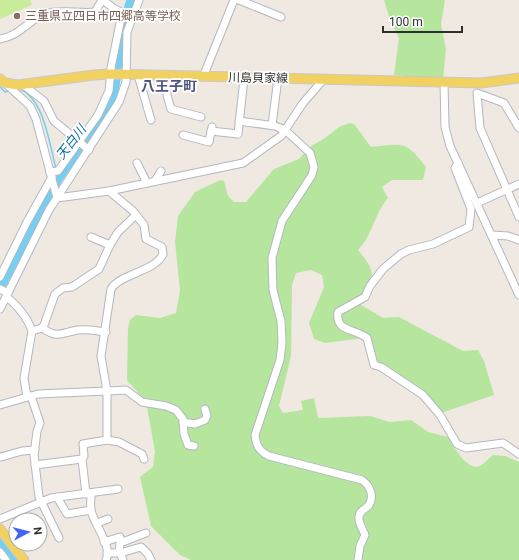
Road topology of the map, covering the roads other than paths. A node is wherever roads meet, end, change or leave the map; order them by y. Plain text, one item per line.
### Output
1 (102, 0) edge
2 (139, 0) edge
3 (234, 0) edge
4 (239, 0) edge
5 (122, 13) junction
6 (281, 17) dead end
7 (133, 18) junction
8 (0, 39) edge
9 (110, 74) junction
10 (127, 75) junction
11 (138, 75) junction
12 (167, 76) junction
13 (203, 77) junction
14 (244, 78) junction
15 (278, 78) junction
16 (519, 78) edge
17 (323, 80) junction
18 (2, 81) edge
19 (444, 82) junction
20 (22, 84) junction
21 (201, 117) dead end
22 (151, 120) dead end
23 (239, 121) junction
24 (272, 125) junction
25 (519, 128) edge
26 (285, 130) junction
27 (183, 135) dead end
28 (79, 141) junction
29 (88, 149) junction
30 (137, 163) dead end
31 (458, 163) junction
32 (160, 171) dead end
33 (53, 173) junction
34 (155, 181) junction
35 (147, 183) junction
36 (519, 184) edge
37 (507, 190) junction
38 (109, 191) junction
39 (56, 198) junction
40 (477, 203) junction
41 (519, 214) edge
42 (136, 215) junction
43 (492, 235) junction
44 (91, 237) dead end
45 (519, 240) edge
46 (110, 245) junction
47 (0, 259) edge
48 (7, 262) junction
49 (0, 277) edge
50 (5, 292) edge
51 (519, 295) edge
52 (0, 309) edge
53 (42, 328) junction
54 (32, 331) junction
55 (106, 332) junction
56 (107, 391) junction
57 (29, 397) junction
58 (0, 405) edge
59 (205, 409) dead end
60 (183, 422) junction
61 (107, 440) junction
62 (194, 446) dead end
63 (35, 450) junction
64 (519, 454) edge
65 (1, 457) dead end
66 (82, 459) junction
67 (144, 459) dead end
68 (35, 465) junction
69 (118, 489) dead end
70 (89, 494) junction
71 (57, 497) junction
72 (42, 501) junction
73 (91, 510) junction
74 (108, 518) dead end
75 (0, 519) edge
76 (97, 523) junction
77 (0, 528) edge
78 (146, 533) dead end
79 (120, 537) dead end
80 (59, 538) dead end
81 (3, 539) edge
82 (104, 542) junction
83 (0, 552) edge
84 (120, 552) junction
85 (107, 557) edge
86 (6, 560) edge
87 (24, 560) edge
88 (123, 560) edge
89 (151, 560) edge
90 (358, 560) edge

1 - 5 street
1 - 8 street
2 - 7 street
3 - 13 street
4 - 6 street
5 - 7 street
5 - 9 street
7 - 10 street
9 - 10 main road, 川島貝家線
9 - 20 main road, 川島貝家線
9 - 28 street
10 - 11 main road, 川島貝家線
10 - 29 street
11 - 12 main road, 川島貝家線
11 - 22 street
12 - 13 main road, 川島貝家線
12 - 21 street
13 - 14 main road, 川島貝家線
14 - 15 main road, 川島貝家線
14 - 23 street
15 - 17 main road, 川島貝家線
15 - 24 street
16 - 19 main road, 川島貝家線
17 - 19 main road, 川島貝家線
17 - 26 street
18 - 20 main road, 川島貝家線
18 - 33 street
19 - 31 street
20 - 28 street
23 - 24 street
23 - 27 street
24 - 26 street
25 - 37 street
26 - 34 street
26 - 90 street
28 - 29 street
28 - 33 street
29 - 39 street
30 - 35 street
31 - 40 street
31 - 64 street
32 - 34 street
33 - 39 street
33 - 48 street
34 - 35 street
35 - 38 street
36 - 37 street
37 - 40 street
37 - 41 street
38 - 39 street
38 - 42 street
39 - 50 street
40 - 43 street
42 - 46 street
42 - 55 street
43 - 45 street
43 - 51 street
44 - 46 street
46 - 53 street
47 - 48 street
48 - 49 street
50 - 52 street
50 - 54 street
53 - 54 street
53 - 55 street
54 - 57 street
55 - 56 street
56 - 57 street
56 - 60 street
56 - 61 street
57 - 58 street
57 - 63 street
59 - 60 street
60 - 62 street
61 - 66 street
61 - 67 street
63 - 65 street
63 - 68 street
66 - 68 street
66 - 70 street
68 - 72 street
69 - 70 street
70 - 71 street
70 - 73 street
71 - 72 street
71 - 73 street
72 - 75 street
72 - 80 street
73 - 76 street
74 - 76 street
76 - 82 street
77 - 81 main road
78 - 84 street
79 - 82 street
81 - 87 main road
82 - 85 street
83 - 86 street
84 - 85 street
84 - 88 street
84 - 89 street

